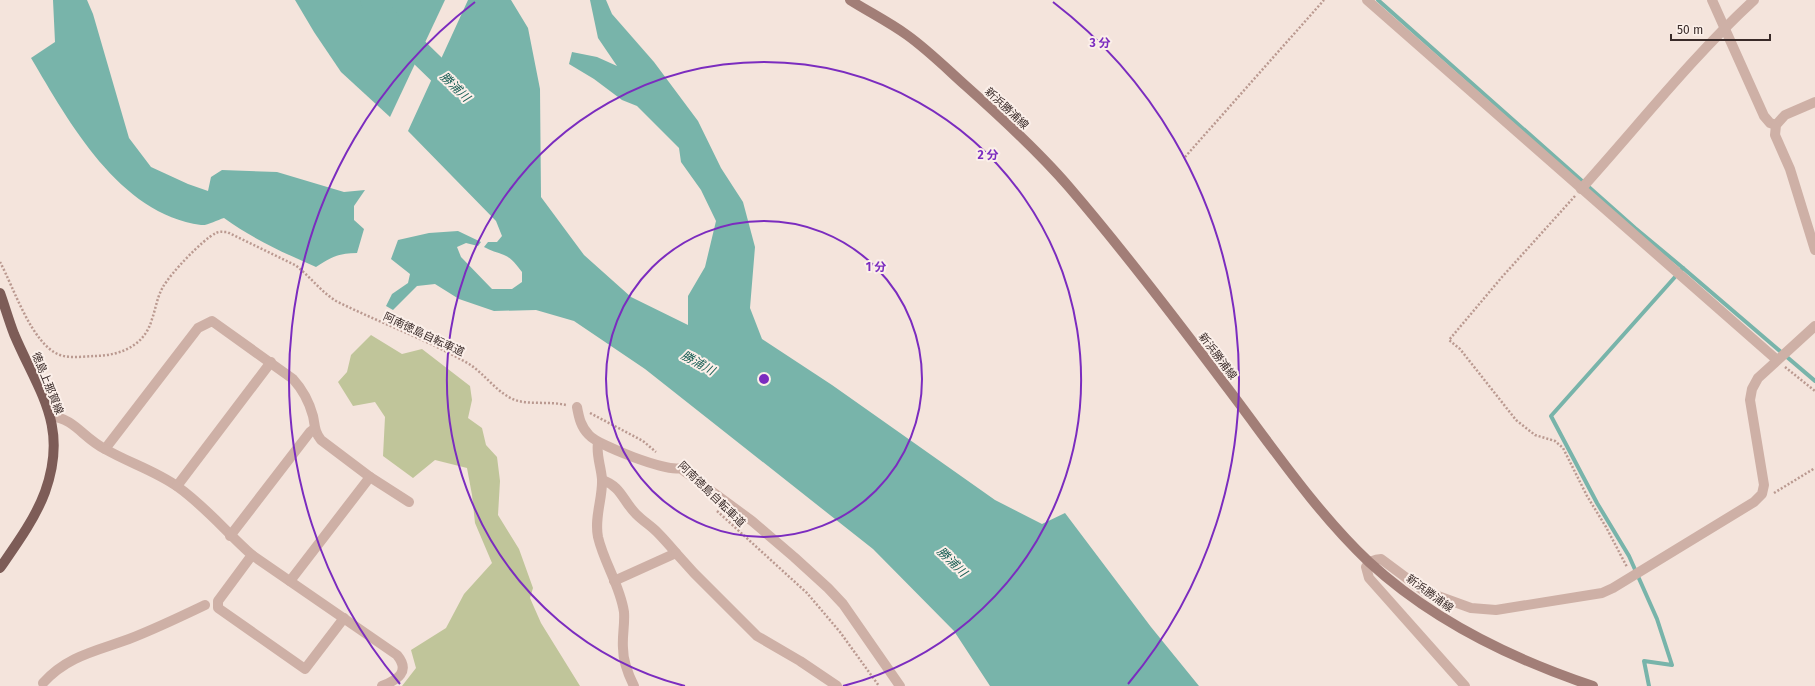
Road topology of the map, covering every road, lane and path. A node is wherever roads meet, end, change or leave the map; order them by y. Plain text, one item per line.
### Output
1 (850, 0) edge
2 (1324, 0) edge
3 (1367, 0) edge
4 (1712, 0) edge
5 (1754, 0) edge
6 (1725, 27) junction
7 (1815, 102) edge
8 (1776, 125) junction
9 (1185, 157) dead end
10 (1581, 189) junction
11 (1815, 250) edge
12 (0, 262) edge
13 (0, 293) edge
14 (1815, 326) edge
15 (1777, 360) junction
16 (271, 362) junction
17 (1815, 391) edge
18 (577, 407) junction
19 (51, 416) junction
20 (314, 429) junction
21 (598, 443) junction
22 (105, 449) junction
23 (659, 455) dead end
24 (1815, 468) edge
25 (370, 477) junction
26 (602, 480) junction
27 (177, 486) junction
28 (1762, 494) junction
29 (409, 502) dead end
30 (713, 507) dead end
31 (230, 536) junction
32 (676, 553) junction
33 (252, 555) junction
34 (1370, 562) junction
35 (0, 568) edge
36 (1632, 576) junction
37 (290, 581) junction
38 (614, 581) junction
39 (205, 606) dead end
40 (344, 618) junction
41 (43, 685) edge
42 (382, 686) edge
43 (634, 686) edge
44 (837, 686) edge
45 (879, 686) edge
46 (900, 686) edge
47 (1465, 686) edge
48 (1593, 686) edge

1 - 34 main road, 新浜勝浦線
2 - 9 path
3 - 10 street
4 - 6 street
5 - 6 street
6 - 8 street
6 - 10 street
7 - 8 street
8 - 11 street
10 - 15 street
10 - 36 path
12 - 18 path, 阿南徳島自転車道
13 - 19 main road, 徳島上那賀線
14 - 15 street
15 - 17 path
15 - 28 street
16 - 20 street
16 - 22 street
16 - 27 street
18 - 21 street
18 - 23 path, 阿南徳島自転車道
19 - 22 street
19 - 35 main road, 徳島上那賀線
20 - 25 street
20 - 31 street
21 - 26 street
21 - 46 street
22 - 27 street
24 - 28 path
25 - 29 street
25 - 37 street
26 - 32 street
26 - 38 street
27 - 31 street
28 - 36 street
30 - 45 path, 阿南徳島自転車道
31 - 33 street
32 - 38 street
32 - 44 street
33 - 37 street
33 - 40 street
34 - 36 street
34 - 47 street
34 - 48 main road, 新浜勝浦線
37 - 40 street
38 - 43 street
39 - 41 street
40 - 42 street

